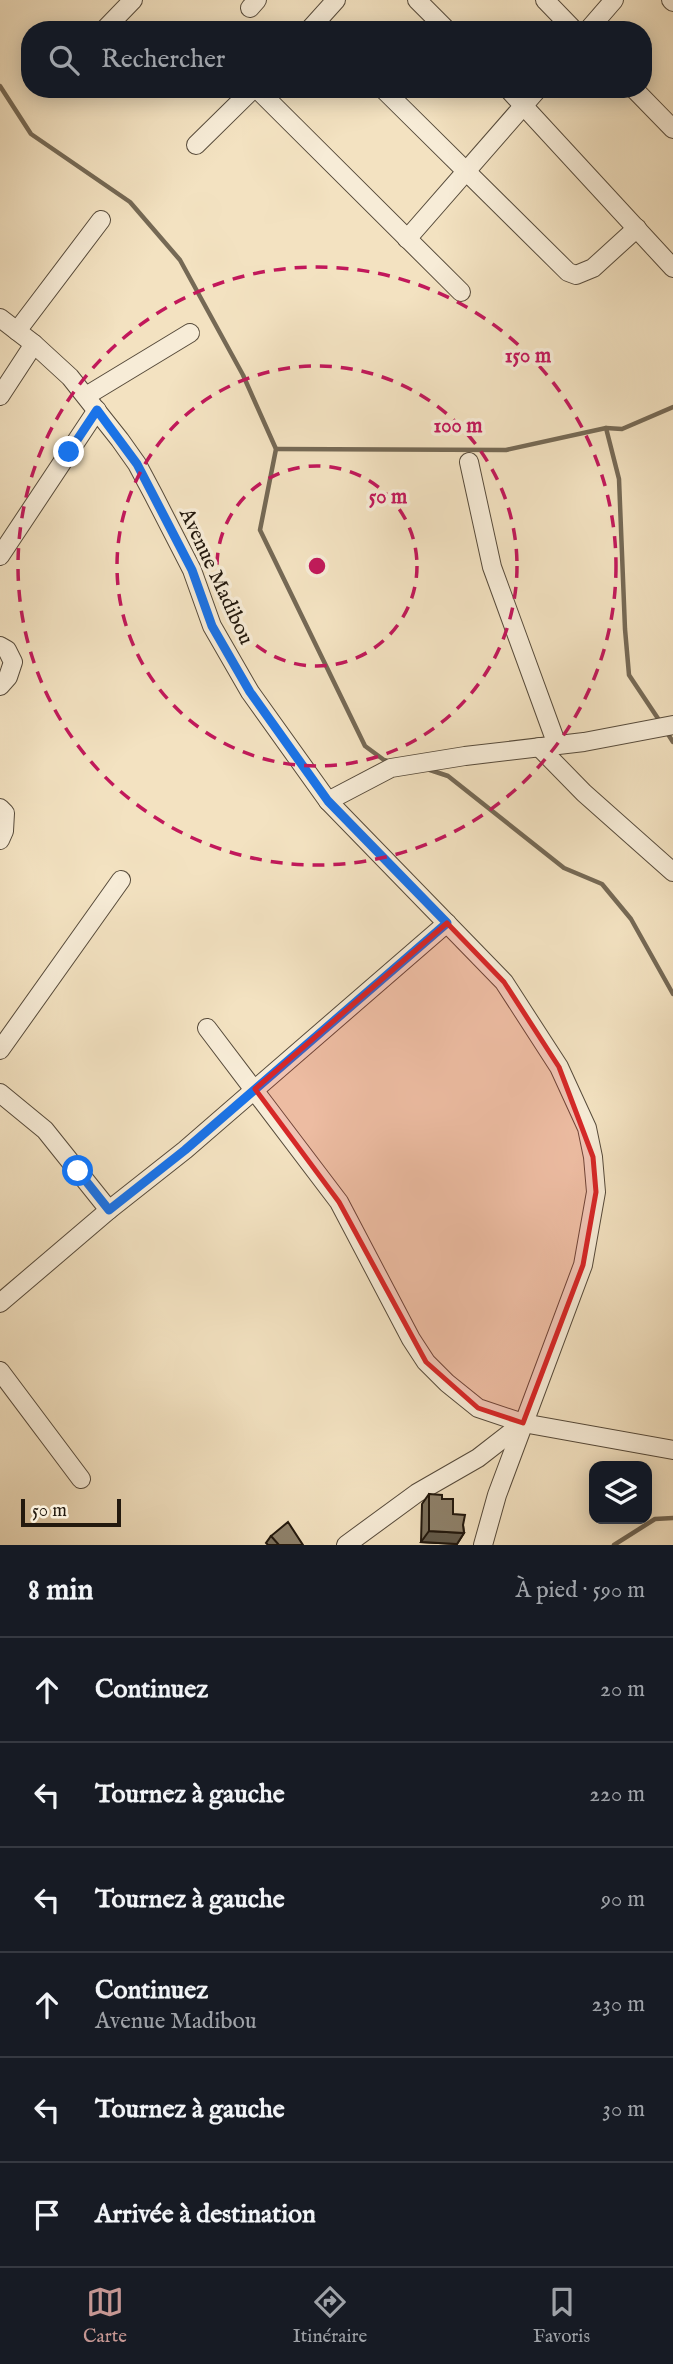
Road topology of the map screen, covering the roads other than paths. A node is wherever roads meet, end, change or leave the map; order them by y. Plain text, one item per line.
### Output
1 (132, 0) edge
2 (336, 0) edge
3 (417, 0) edge
4 (545, 0) edge
5 (614, 0) edge
6 (112, 21) edge
7 (321, 21) edge
8 (438, 21) edge
9 (566, 21) edge
10 (596, 21) edge
11 (246, 98) edge
12 (264, 98) edge
13 (392, 98) edge
14 (517, 98) edge
15 (530, 98) edge
16 (643, 98) edge
17 (524, 105) junction
18 (673, 129) edge
19 (196, 145) dead end
20 (466, 172) junction
21 (102, 220) dead end
22 (637, 228) junction
23 (407, 239) junction
24 (673, 268) edge
25 (461, 292) dead end
26 (0, 318) edge
27 (17, 331) junction
28 (190, 334) dead end
29 (34, 344) junction
30 (0, 396) edge
31 (92, 403) junction
32 (468, 462) dead end
33 (0, 556) edge
34 (0, 646) edge
35 (0, 686) edge
36 (673, 725) edge
37 (548, 746) junction
38 (328, 801) junction
39 (0, 807) edge
40 (0, 840) edge
41 (673, 872) edge
42 (121, 880) dead end
43 (447, 923) junction
44 (207, 1028) dead end
45 (0, 1050) edge
46 (255, 1089) junction
47 (0, 1093) edge
48 (109, 1210) junction
49 (0, 1303) edge
50 (0, 1371) edge
51 (523, 1423) junction
52 (673, 1450) edge
53 (81, 1479) dead end
54 (346, 1545) edge
55 (483, 1545) edge

1 - 6 street
2 - 7 street
3 - 8 street
4 - 9 street
5 - 10 street
11 - 19 street
12 - 23 street
13 - 20 street
14 - 17 street
15 - 17 street
16 - 18 street
17 - 20 street
17 - 22 street
20 - 22 street
20 - 23 street
21 - 27 street
22 - 24 street
23 - 25 street
26 - 27 street, Avenue Madibou
27 - 29 street, Avenue Madibou
28 - 31 street
29 - 30 street
29 - 31 street, Avenue Madibou
31 - 33 street
31 - 38 street, Avenue Madibou
32 - 37 street
34 - 35 street
36 - 37 street
37 - 38 street
37 - 41 street
38 - 43 street, Avenue Madibou
39 - 40 street
42 - 45 street
43 - 46 street
43 - 51 street, Avenue Madibou
44 - 46 street
46 - 48 street
46 - 51 street
47 - 48 street
48 - 49 street
50 - 53 street
51 - 52 street
51 - 54 street
51 - 55 street, Avenue Madibou

